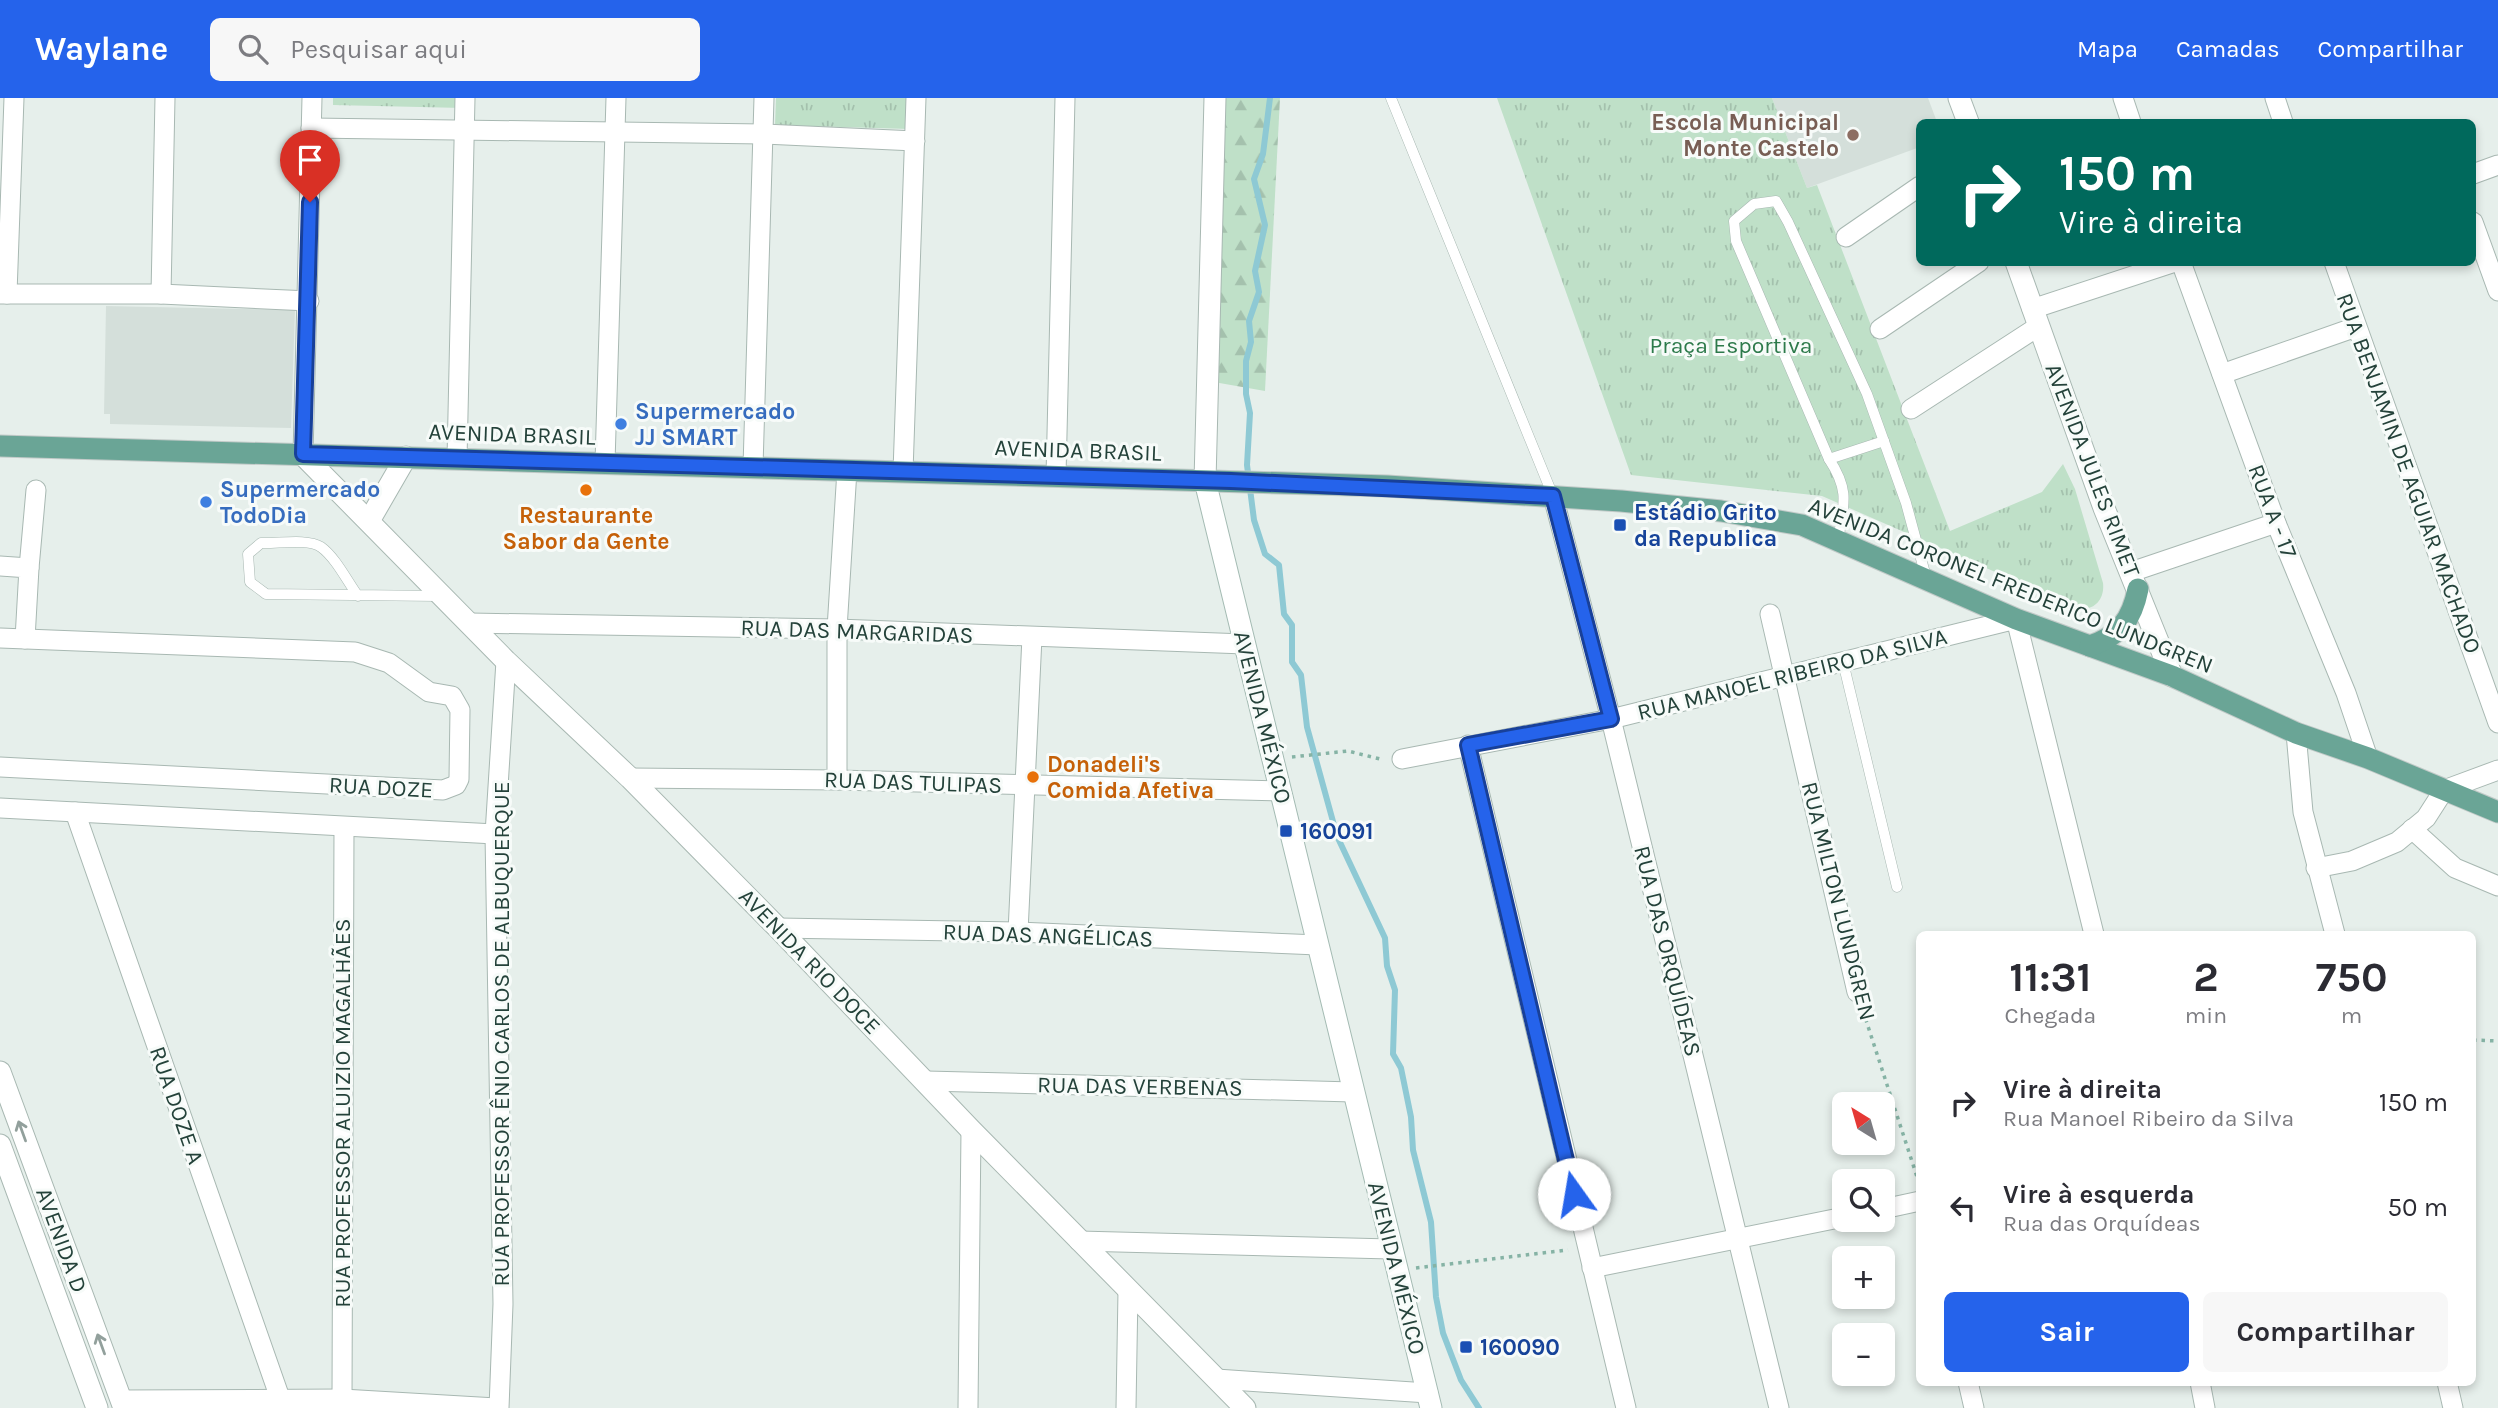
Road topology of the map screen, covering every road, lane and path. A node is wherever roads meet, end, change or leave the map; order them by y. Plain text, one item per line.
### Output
1 (14, 98) edge
2 (165, 98) edge
3 (312, 98) edge
4 (465, 98) edge
5 (616, 98) edge
6 (764, 98) edge
7 (916, 98) edge
8 (1065, 98) edge
9 (1215, 98) edge
10 (1391, 98) edge
11 (1959, 98) edge
12 (2123, 98) edge
13 (2275, 98) edge
14 (1967, 119) edge
15 (2130, 119) edge
16 (2282, 119) edge
17 (311, 128) junction
18 (464, 129) junction
19 (615, 134) junction
20 (764, 134) junction
21 (915, 141) junction
22 (2498, 165) edge
23 (2476, 173) edge
24 (1916, 189) edge
25 (2476, 230) edge
26 (1846, 237) dead end
27 (1973, 266) edge
28 (2017, 266) edge
29 (2165, 266) edge
30 (2182, 266) edge
31 (2335, 266) edge
32 (2498, 291) edge
33 (4, 294) edge
34 (161, 294) junction
35 (309, 301) junction
36 (2035, 317) junction
37 (2356, 327) junction
38 (1880, 329) dead end
39 (2222, 374) junction
40 (1911, 409) dead end
41 (1884, 441) junction
42 (0, 446) edge
43 (303, 454) junction
44 (406, 457) junction
45 (457, 459) junction
46 (1829, 459) junction
47 (605, 463) junction
48 (754, 467) junction
49 (847, 470) junction
50 (903, 472) junction
51 (1056, 476) junction
52 (1205, 481) junction
53 (1231, 481) joint
54 (36, 490) dead end
55 (1553, 496) junction
56 (369, 522) junction
57 (2276, 523) junction
58 (1838, 540) junction
59 (0, 566) edge
60 (29, 568) junction
61 (1926, 577) junction
62 (2134, 581) junction
63 (358, 596) junction
64 (442, 596) junction
65 (1770, 614) dead end
66 (2017, 619) junction
67 (470, 623) junction
68 (837, 629) junction
69 (1032, 636) junction
70 (0, 638) edge
71 (25, 639) junction
72 (1245, 644) junction
73 (2090, 646) junction
74 (506, 661) junction
75 (1843, 662) junction
76 (2172, 676) junction
77 (1785, 677) junction
78 (1611, 719) junction
79 (2498, 723) edge
80 (2297, 733) junction
81 (1468, 745) junction
82 (1307, 756) dead end
83 (2368, 758) junction
84 (1402, 759) joint
85 (0, 767) edge
86 (2498, 770) edge
87 (630, 778) junction
88 (838, 780) junction
89 (1023, 785) junction
90 (2444, 790) junction
91 (1281, 791) junction
92 (0, 808) edge
93 (75, 812) junction
94 (2498, 812) edge
95 (344, 827) junction
96 (2412, 829) junction
97 (495, 834) junction
98 (2316, 868) junction
99 (2498, 886) edge
100 (1897, 887) dead end
101 (778, 928) junction
102 (2093, 931) edge
103 (2334, 931) edge
104 (1018, 932) junction
105 (1318, 945) junction
106 (1857, 992) joint
107 (2476, 1040) edge
108 (2498, 1041) edge
109 (0, 1072) edge
110 (926, 1081) junction
111 (1353, 1091) junction
112 (971, 1130) junction
113 (0, 1145) edge
114 (1916, 1173) edge
115 (1916, 1203) edge
116 (1895, 1207) edge
117 (1832, 1220) edge
118 (1737, 1240) junction
119 (1079, 1241) junction
120 (1587, 1247) junction
121 (66, 1248) junction
122 (1391, 1249) junction
123 (41, 1255) junction
124 (1592, 1268) junction
125 (1397, 1271) junction
126 (1128, 1291) junction
127 (1216, 1379) junction
128 (1969, 1386) edge
129 (2201, 1386) edge
130 (2448, 1386) edge
131 (280, 1398) junction
132 (342, 1399) junction
133 (1429, 1400) edge
134 (123, 1404) edge
135 (363, 1404) edge
136 (97, 1408) edge
137 (498, 1408) edge
138 (968, 1408) edge
139 (1126, 1408) edge
140 (1245, 1408) edge
141 (1626, 1408) edge
142 (1779, 1408) edge
143 (1974, 1408) edge
144 (2205, 1408) edge
145 (2453, 1408) edge

1 - 33 street
2 - 34 street
3 - 17 street
4 - 18 street
5 - 19 street
6 - 20 street
7 - 21 street
8 - 51 street
9 - 52 street, AVENIDA MÉXICO
10 - 55 lane
11 - 14 street
12 - 15 street
13 - 16 street
17 - 18 street
17 - 35 street
18 - 19 street
18 - 45 street
19 - 20 street
19 - 47 street
20 - 21 street
20 - 48 street
21 - 50 street
22 - 23 street
24 - 26 street
25 - 32 street
27 - 38 street
28 - 36 street, AVENIDA JULES RIMET
29 - 36 street
30 - 39 street, RUA A - 17
31 - 37 street, RUA BENJAMIN DE AGUIAR MACHADO
33 - 34 street
34 - 35 street
35 - 43 street
36 - 40 street
36 - 62 street, AVENIDA JULES RIMET
37 - 39 street
37 - 79 street, RUA BENJAMIN DE AGUIAR MACHADO
39 - 57 street, RUA A - 17
41 - 46 lane
41 - 46 lane
41 - 61 lane
42 - 43 main road, AVENIDA BRASIL
43 - 44 main road, AVENIDA BRASIL
43 - 56 street, AVENIDA RIO DOCE
44 - 45 main road, AVENIDA BRASIL
44 - 56 street
45 - 47 main road, AVENIDA BRASIL
46 - 58 lane
47 - 48 main road, AVENIDA BRASIL
48 - 49 main road, AVENIDA BRASIL
49 - 50 main road, AVENIDA BRASIL
49 - 68 street
50 - 51 main road, AVENIDA BRASIL
51 - 52 main road, AVENIDA BRASIL
52 - 53 main road, AVENIDA BRASIL
52 - 72 street, AVENIDA MÉXICO
53 - 55 main road, AVENIDA CORONEL FREDERICO LUNDGREN
54 - 60 street
55 - 58 main road, AVENIDA CORONEL FREDERICO LUNDGREN
55 - 78 street, RUA DAS ORQUÍDEAS
56 - 64 street, AVENIDA RIO DOCE
57 - 62 street
57 - 83 street, RUA A - 17
58 - 61 main road, AVENIDA CORONEL FREDERICO LUNDGREN
59 - 60 street
60 - 71 street
61 - 66 main road, AVENIDA CORONEL FREDERICO LUNDGREN
62 - 73 main road
62 - 76 street, AVENIDA JULES RIMET
63 - 63 lane
63 - 64 lane
64 - 67 street, AVENIDA RIO DOCE
65 - 77 street, RUA MILTON LUNDGREN
66 - 73 main road, AVENIDA CORONEL FREDERICO LUNDGREN
66 - 75 street, RUA MANOEL RIBEIRO DA SILVA
66 - 102 street
67 - 68 street, RUA DAS MARGARIDAS
67 - 74 street, AVENIDA RIO DOCE
68 - 69 street, RUA DAS MARGARIDAS
68 - 88 street
69 - 72 street, RUA DAS MARGARIDAS
69 - 89 street
70 - 71 street, RUA DOZE
71 - 85 street, RUA DOZE
72 - 91 street, AVENIDA MÉXICO
73 - 76 main road, AVENIDA CORONEL FREDERICO LUNDGREN
74 - 87 street, AVENIDA RIO DOCE
74 - 97 street, RUA PROFESSOR ÊNIO CARLOS DE ALBUQUERQUE
75 - 77 street, RUA MANOEL RIBEIRO DA SILVA
75 - 100 lane
76 - 80 main road, AVENIDA CORONEL FREDERICO LUNDGREN
77 - 78 street, RUA MANOEL RIBEIRO DA SILVA
77 - 106 street, RUA MILTON LUNDGREN
78 - 81 street, RUA MANOEL RIBEIRO DA SILVA
78 - 118 street, RUA DAS ORQUÍDEAS
80 - 83 main road, AVENIDA CORONEL FREDERICO LUNDGREN
80 - 98 street
81 - 84 street, RUA MANOEL RIBEIRO DA SILVA
81 - 120 street
82 - 84 path
83 - 90 main road, AVENIDA CORONEL FREDERICO LUNDGREN
86 - 90 street
87 - 88 street, RUA DAS TULIPAS
87 - 101 street, AVENIDA RIO DOCE
88 - 89 street, RUA DAS TULIPAS
89 - 91 street, RUA DAS TULIPAS
89 - 104 street
90 - 94 main road, AVENIDA CORONEL FREDERICO LUNDGREN
90 - 96 street
91 - 105 street, AVENIDA MÉXICO
92 - 93 street, RUA DOZE
93 - 95 street, RUA DOZE
93 - 131 street, RUA DOZE A
95 - 97 street, RUA DOZE
95 - 132 street, RUA PROFESSOR ALUIZIO MAGALHÃES
96 - 98 street
96 - 99 street
97 - 137 street, RUA PROFESSOR ÊNIO CARLOS DE ALBUQUERQUE
98 - 103 street
101 - 104 street, RUA DAS ANGÉLICAS
101 - 110 street, AVENIDA RIO DOCE
104 - 105 street, RUA DAS ANGÉLICAS
105 - 111 street, AVENIDA MÉXICO
106 - 114 path, RUA MILTON LUNDGREN
107 - 108 path
121 -> 109 street, AVENIDA D
110 - 111 street, RUA DAS VERBENAS
110 - 112 street, AVENIDA RIO DOCE
111 - 122 street, AVENIDA MÉXICO
112 - 119 street, AVENIDA RIO DOCE
112 - 138 street
113 - 123 street, AVENIDA D
115 - 116 street
117 - 118 street
118 - 124 street
118 - 142 street, RUA DAS ORQUÍDEAS
119 - 122 street
119 - 126 street, AVENIDA RIO DOCE
120 - 124 street
120 - 125 path
121 - 123 street
134 -> 121 street, AVENIDA D
122 - 125 street, AVENIDA MÉXICO
123 - 136 street, AVENIDA D
124 - 141 street
125 - 133 street, AVENIDA MÉXICO
126 - 127 street, AVENIDA RIO DOCE
126 - 139 street
127 - 133 street
127 - 140 street, AVENIDA RIO DOCE
128 - 143 street
129 - 144 street
130 - 145 street
131 - 132 street
131 - 134 street
132 - 135 street
135 - 137 street

